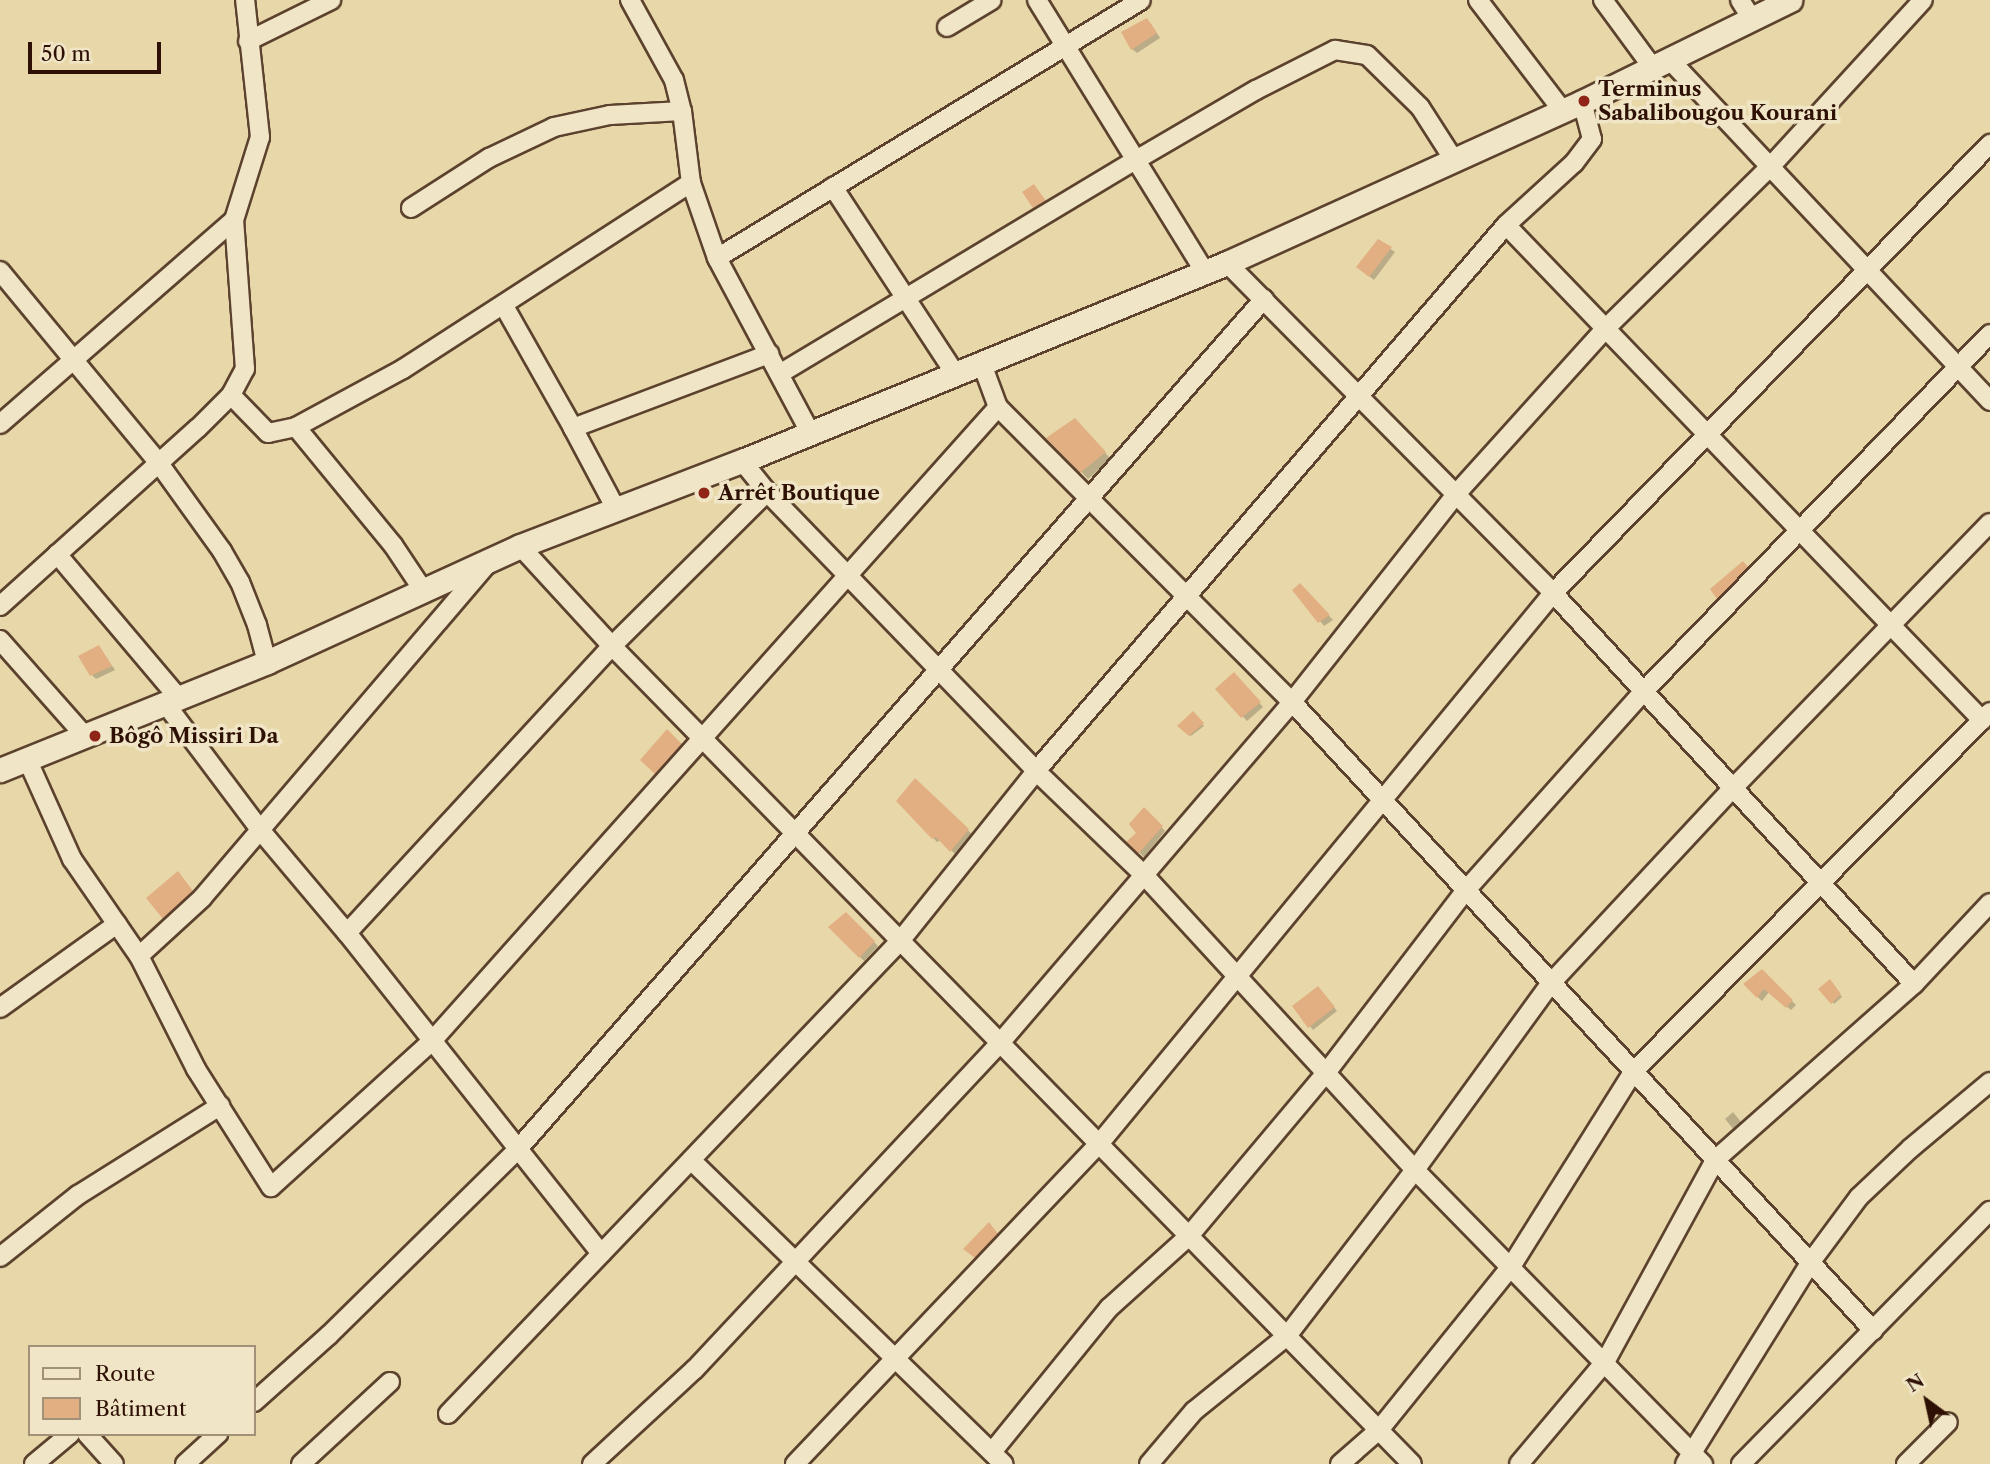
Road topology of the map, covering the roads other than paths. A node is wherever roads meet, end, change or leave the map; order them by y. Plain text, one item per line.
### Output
1 (245, 0) edge
2 (331, 0) edge
3 (630, 0) edge
4 (992, 0) edge
5 (1037, 0) edge
6 (1142, 0) edge
7 (1478, 0) edge
8 (1603, 0) edge
9 (1790, 0) edge
10 (1923, 0) edge
11 (1746, 9) edge
12 (947, 27) dead end
13 (248, 41) junction
14 (1065, 46) junction
15 (1661, 64) junction
16 (1572, 107) junction
17 (682, 110) junction
18 (1990, 144) edge
19 (1136, 160) junction
20 (1454, 160) junction
21 (1770, 167) junction
22 (691, 183) junction
23 (833, 187) junction
24 (411, 208) dead end
25 (234, 220) junction
26 (1506, 225) junction
27 (717, 258) junction
28 (1227, 263) junction
29 (1867, 270) junction
30 (0, 271) edge
31 (1205, 272) junction
32 (906, 298) junction
33 (1264, 299) junction
34 (503, 306) junction
35 (1605, 329) junction
36 (1990, 334) edge
37 (769, 355) junction
38 (74, 359) junction
39 (982, 364) junction
40 (1958, 367) junction
41 (781, 373) junction
42 (956, 375) junction
43 (1360, 394) junction
44 (231, 395) junction
45 (1990, 401) edge
46 (999, 407) junction
47 (0, 424) edge
48 (296, 427) junction
49 (573, 428) junction
50 (810, 432) junction
51 (1707, 435) junction
52 (742, 461) junction
53 (158, 462) junction
54 (767, 492) junction
55 (1457, 494) junction
56 (1090, 498) junction
57 (616, 509) junction
58 (1990, 523) edge
59 (1800, 531) junction
60 (520, 546) junction
61 (57, 554) junction
62 (492, 559) junction
63 (848, 576) junction
64 (423, 590) junction
65 (1553, 593) junction
66 (1187, 596) junction
67 (0, 606) edge
68 (1891, 625) junction
69 (0, 640) edge
70 (612, 646) junction
71 (267, 662) junction
72 (939, 669) junction
73 (1644, 691) junction
74 (172, 700) junction
75 (1292, 702) junction
76 (1986, 716) edge
77 (85, 736) junction
78 (703, 738) junction
79 (27, 759) junction
80 (0, 770) edge
81 (1036, 771) junction
82 (1732, 788) junction
83 (1382, 800) junction
84 (261, 831) junction
85 (795, 833) junction
86 (1144, 875) junction
87 (1821, 883) junction
88 (1466, 890) junction
89 (1990, 904) edge
90 (117, 924) junction
91 (347, 933) junction
92 (900, 940) junction
93 (139, 956) junction
94 (1238, 977) junction
95 (1551, 983) junction
96 (1914, 984) junction
97 (0, 1008) edge
98 (432, 1041) junction
99 (1000, 1043) junction
100 (1633, 1072) junction
101 (1326, 1073) junction
102 (1990, 1082) edge
103 (220, 1106) junction
104 (1099, 1144) junction
105 (518, 1149) junction
106 (691, 1160) junction
107 (1715, 1160) junction
108 (1415, 1170) junction
109 (1990, 1211) edge
110 (1189, 1236) junction
111 (601, 1254) junction
112 (0, 1257) edge
113 (795, 1261) junction
114 (1810, 1263) junction
115 (1511, 1265) junction
116 (1873, 1330) junction
117 (1287, 1336) junction
118 (895, 1359) junction
119 (1605, 1362) junction
120 (390, 1382) dead end
121 (256, 1400) edge
122 (448, 1414) dead end
123 (1948, 1422) dead end
124 (1379, 1430) junction
125 (68, 1436) edge
126 (89, 1436) edge
127 (216, 1436) edge
128 (998, 1458) edge
129 (1694, 1461) edge
130 (34, 1464) edge
131 (114, 1464) edge
132 (185, 1464) edge
133 (301, 1464) edge
134 (592, 1464) edge
135 (795, 1464) edge
136 (1149, 1464) edge
137 (1340, 1464) edge
138 (1412, 1464) edge
139 (1519, 1464) edge
140 (1741, 1464) edge
141 (1906, 1464) edge

1 - 13 street
2 - 13 street
3 - 17 street
4 - 12 street
5 - 14 street
6 - 14 street
7 - 16 street
8 - 15 street
9 - 11 main road
10 - 21 street
11 - 15 main road
13 - 25 street
14 - 19 street
14 - 23 street
15 - 16 main road
15 - 21 street
16 - 20 main road
16 - 26 street
17 - 22 street
17 - 24 street
18 - 29 street
19 - 20 street
19 - 31 street
19 - 32 street
20 - 28 main road
21 - 29 street
21 - 35 street
22 - 27 street
22 - 34 street
23 - 27 street
23 - 32 street
25 - 38 street
25 - 44 street
26 - 35 street
26 - 43 street
27 - 37 street
28 - 31 main road
28 - 33 street
29 - 40 street
29 - 51 street
30 - 38 street
31 - 39 main road
32 - 41 street
32 - 42 street
33 - 43 street
33 - 56 street
34 - 48 street
34 - 49 street
35 - 51 street
35 - 55 street
36 - 40 street
37 - 41 street
37 - 49 street
38 - 47 street
38 - 53 street
39 - 42 main road
39 - 46 street
40 - 45 street
40 - 59 street
41 - 50 street
42 - 50 main road
43 - 55 street
43 - 66 street
44 - 48 street
44 - 53 street
46 - 56 street
46 - 63 street
48 - 64 street
49 - 57 street
50 - 52 main road
51 - 59 street
51 - 65 street
52 - 54 street
52 - 57 main road
53 - 61 street
53 - 71 street
54 - 63 street
54 - 70 street
55 - 65 street
55 - 75 street
56 - 66 street
56 - 72 street
57 - 60 main road
58 - 68 street
59 - 68 street
59 - 73 street
60 - 62 main road
60 - 70 street
61 - 67 street
61 - 74 street
62 - 64 main road
62 - 84 street
63 - 72 street
63 - 78 street
64 - 71 main road
65 - 73 street
65 - 83 street
66 - 75 street
66 - 81 street
68 - 76 street
68 - 82 street
69 - 77 street
70 - 78 street
70 - 91 street
71 - 74 main road
72 - 81 street
72 - 85 street
73 - 82 street
73 - 88 street
74 - 77 main road
74 - 84 street
75 - 83 street
75 - 86 street
76 - 87 street
77 - 79 main road
78 - 85 street
78 - 98 street
79 - 80 main road
79 - 90 street
81 - 86 street
81 - 92 street
82 - 87 street
82 - 95 street
83 - 88 street
83 - 94 street
84 - 91 street
84 - 93 street
85 - 92 street
85 - 105 street
86 - 94 street
86 - 99 street
87 - 96 street
87 - 100 street
88 - 95 street
88 - 101 street
89 - 96 street
90 - 93 street
90 - 97 street
91 - 98 street
92 - 99 street
92 - 106 street
93 - 103 street
94 - 101 street
94 - 104 street
95 - 100 street
95 - 108 street
96 - 107 street
98 - 103 street
98 - 105 street
99 - 104 street
99 - 113 street
100 - 107 street
100 - 115 street
101 - 108 street
101 - 110 street
102 - 114 street
103 - 112 street
104 - 110 street
104 - 118 street
105 - 111 street
105 - 121 street
106 - 111 street
106 - 113 street
107 - 114 street
107 - 119 street
108 - 115 street
108 - 117 street
109 - 116 street
110 - 117 street
110 - 128 street
111 - 122 street
113 - 118 street
113 - 134 street
114 - 116 street
114 - 129 street
115 - 119 street
115 - 124 street
116 - 140 street
117 - 124 street
117 - 136 street
118 - 128 street
118 - 135 street
119 - 129 street
119 - 139 street
120 - 133 street
123 - 141 street
124 - 137 street
124 - 138 street
125 - 130 street
126 - 131 street
127 - 132 street

